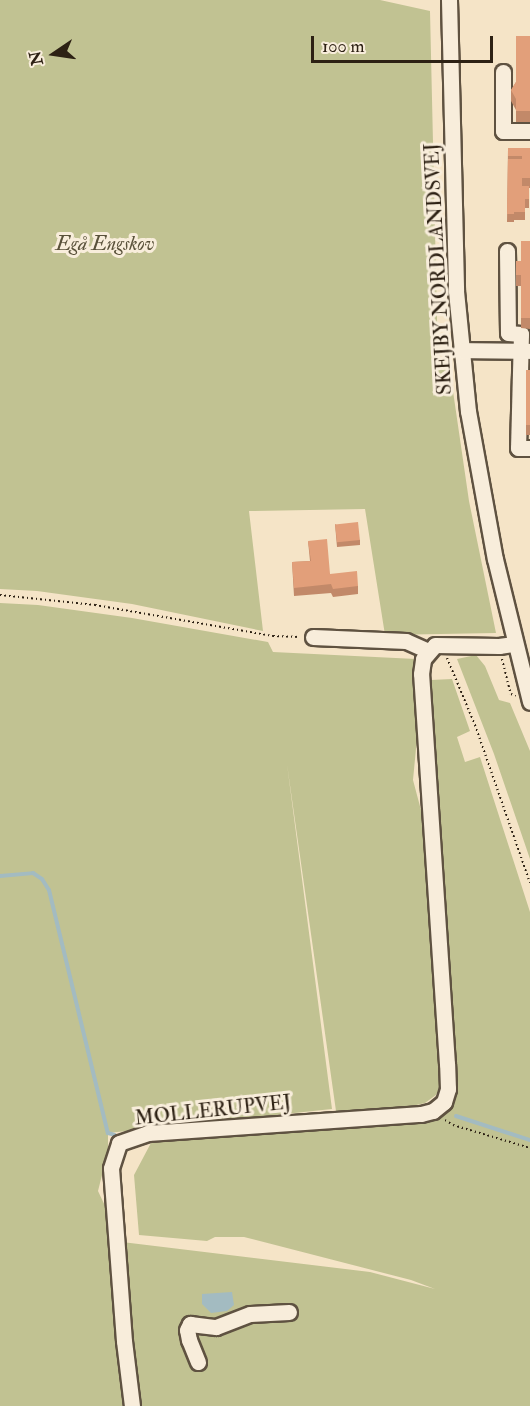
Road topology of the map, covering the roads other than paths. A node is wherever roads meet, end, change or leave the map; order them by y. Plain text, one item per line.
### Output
1 (449, 4) edge
2 (503, 72) dead end
3 (530, 131) edge
4 (507, 251) dead end
5 (460, 350) junction
6 (525, 351) edge
7 (530, 448) edge
8 (313, 637) road end
9 (514, 644) junction
10 (428, 651) junction
11 (526, 670) edge
12 (530, 702) edge
13 (289, 1312) dead end
14 (198, 1362) dead end
15 (132, 1406) edge

1 - 5 street, SKEJBY NORDLANDSVEJ
2 - 3 street
4 - 6 street
5 - 6 street
5 - 9 street, SKEJBY NORDLANDSVEJ
6 - 7 street
8 - 10 street
9 - 10 street
9 - 11 street, SKEJBY NORDLANDSVEJ
10 - 15 street, MOLLERUPVEJ
11 - 12 street, SKEJBY NORDLANDSVEJ
13 - 14 street

